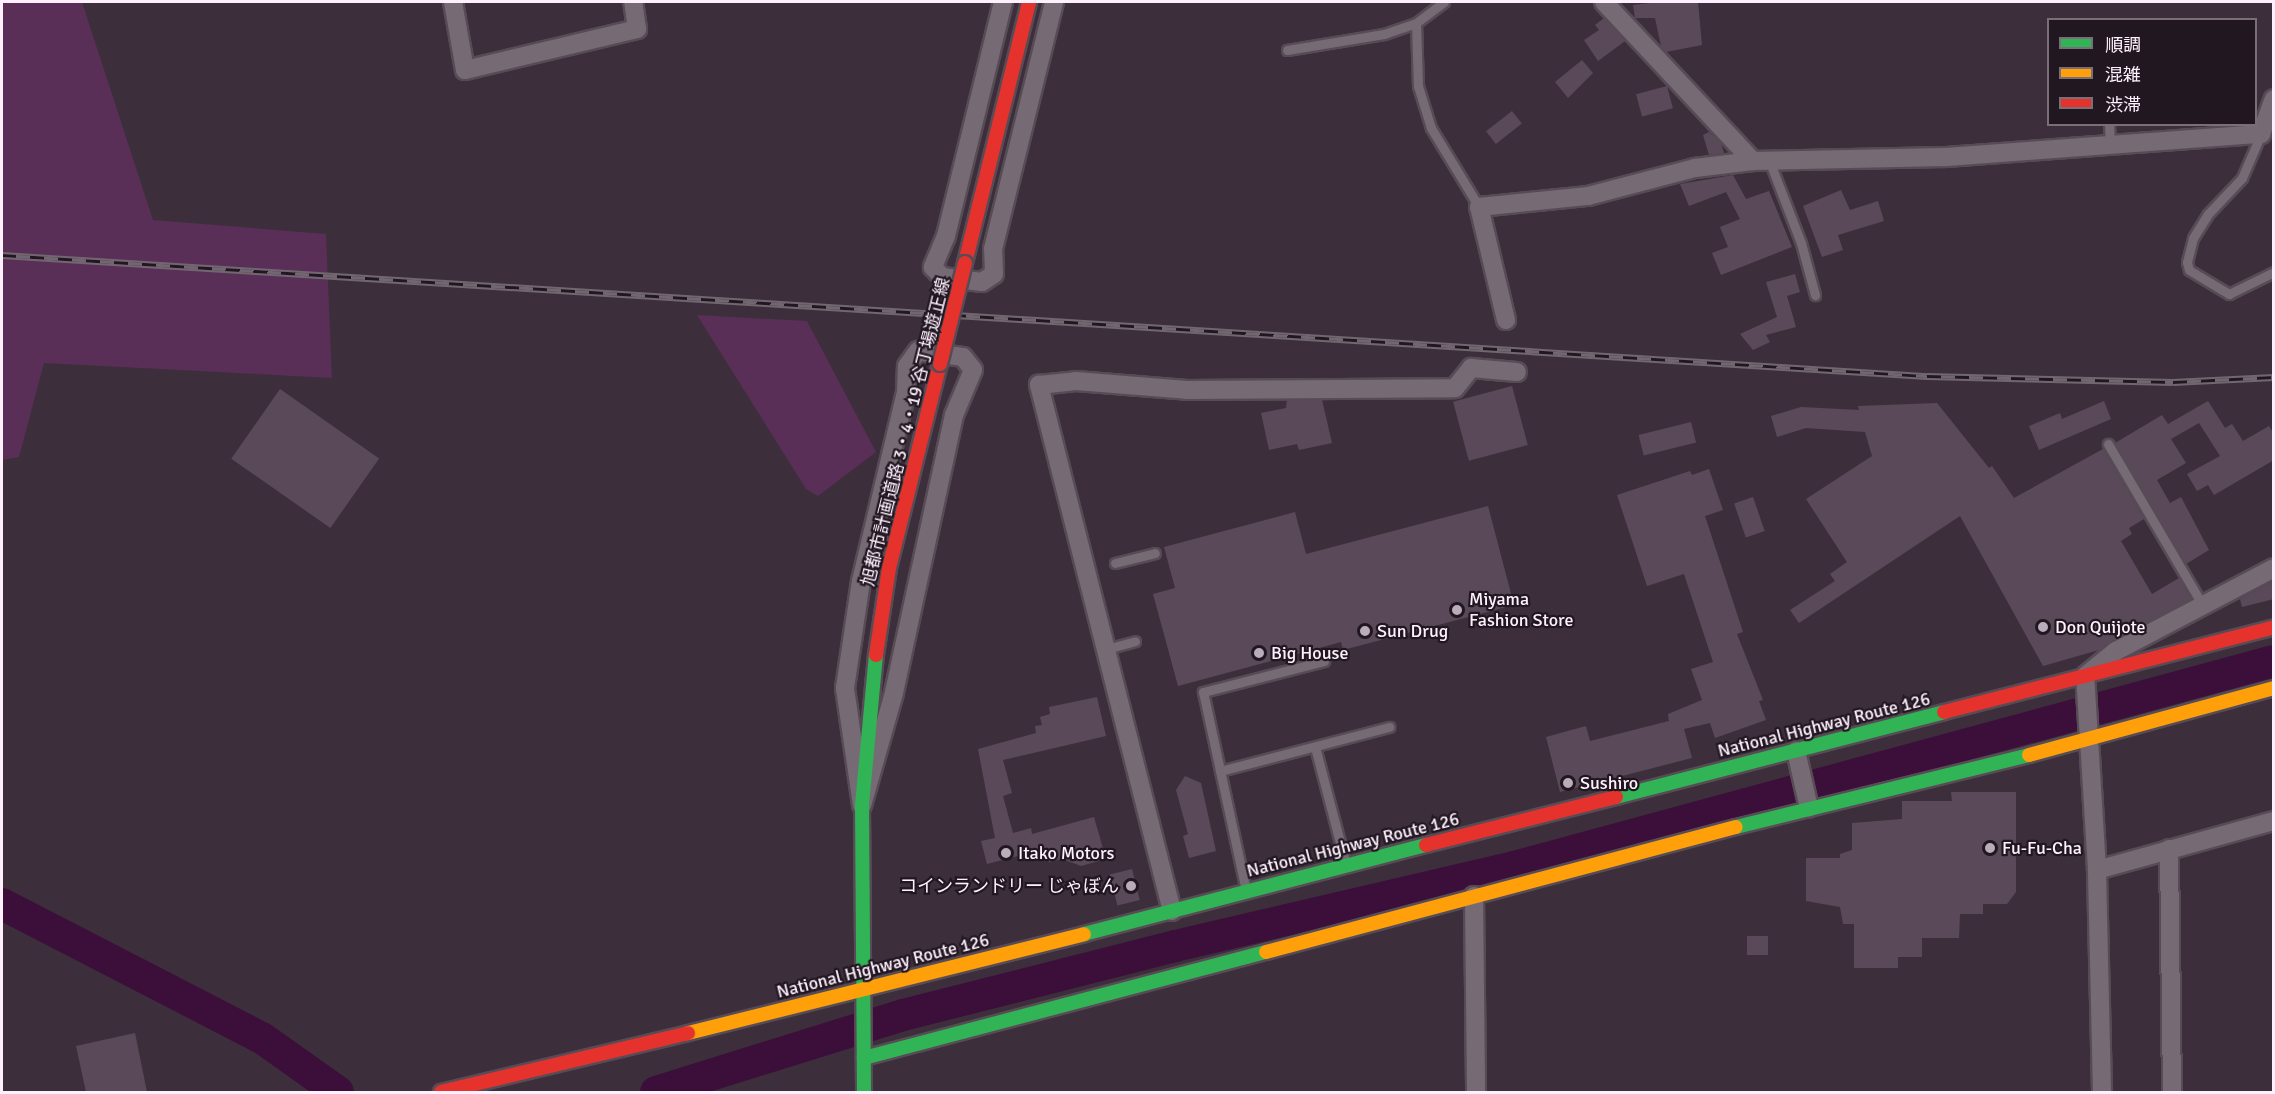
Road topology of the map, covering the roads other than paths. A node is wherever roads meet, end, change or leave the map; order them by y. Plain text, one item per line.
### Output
1 (453, 2) edge
2 (633, 2) edge
3 (1003, 2) edge
4 (1029, 2) edge
5 (1054, 2) edge
6 (1444, 2) edge
7 (1604, 2) edge
8 (1416, 23) junction
9 (1287, 50) dead end
10 (2274, 99) edge
11 (2109, 126) edge
12 (2261, 134) junction
13 (2110, 145) junction
14 (1761, 160) junction
15 (1479, 207) junction
16 (2274, 272) edge
17 (1815, 295) dead end
18 (1506, 320) dead end
19 (1517, 372) dead end
20 (2108, 444) dead end
21 (1155, 553) dead end
22 (1115, 563) dead end
23 (2274, 568) edge
24 (2203, 606) junction
25 (2274, 627) edge
26 (1135, 641) dead end
27 (1106, 649) junction
28 (1324, 661) dead end
29 (2085, 676) junction
30 (2274, 688) edge
31 (1389, 727) dead end
32 (2089, 740) junction
33 (1315, 747) junction
34 (1796, 751) junction
35 (1220, 771) junction
36 (862, 805) junction
37 (1809, 808) junction
38 (2274, 821) edge
39 (2169, 849) junction
40 (1347, 866) junction
41 (2097, 870) junction
42 (1246, 891) junction
43 (1474, 896) junction
44 (1172, 911) junction
45 (861, 991) junction
46 (864, 1054) junction
47 (441, 1092) edge
48 (864, 1092) edge
49 (1476, 1092) edge
50 (2102, 1092) edge
51 (2172, 1092) edge

1 - 2 street
3 - 5 street
4 - 36 main road, 旭都市計画道路 3・4・19 谷丁場遊正線, bridge
6 - 8 lane
7 - 14 street
8 - 9 lane
8 - 15 lane
10 - 12 street
11 - 13 lane
12 - 13 street
12 - 16 lane
13 - 14 street
14 - 15 street
14 - 17 lane
15 - 18 street
19 - 27 street
20 - 24 lane
21 - 22 lane
23 - 24 street
24 - 29 street
25 - 29 main road, National Highway Route 126
26 - 27 lane
27 - 44 street
28 - 35 lane
29 - 32 street
29 - 34 main road, National Highway Route 126
30 - 32 main road
31 - 33 lane
32 - 37 main road
32 - 41 street
33 - 35 lane
33 - 40 lane
34 - 37 street
34 - 40 main road, National Highway Route 126
35 - 42 lane
36 - 36 street
36 - 45 main road, 旭都市計画道路 3・4・19 谷丁場遊正線
37 - 43 main road
38 - 39 street
39 - 41 street
39 - 51 street
40 - 42 main road, National Highway Route 126
41 - 50 street
42 - 44 main road, National Highway Route 126
43 - 46 main road
43 - 49 street
44 - 45 main road, National Highway Route 126
45 - 46 main road, 旭都市計画道路 3・4・19 谷丁場遊正線
45 - 47 main road, National Highway Route 126
46 - 48 main road, 旭都市計画道路 3・4・19 谷丁場遊正線

